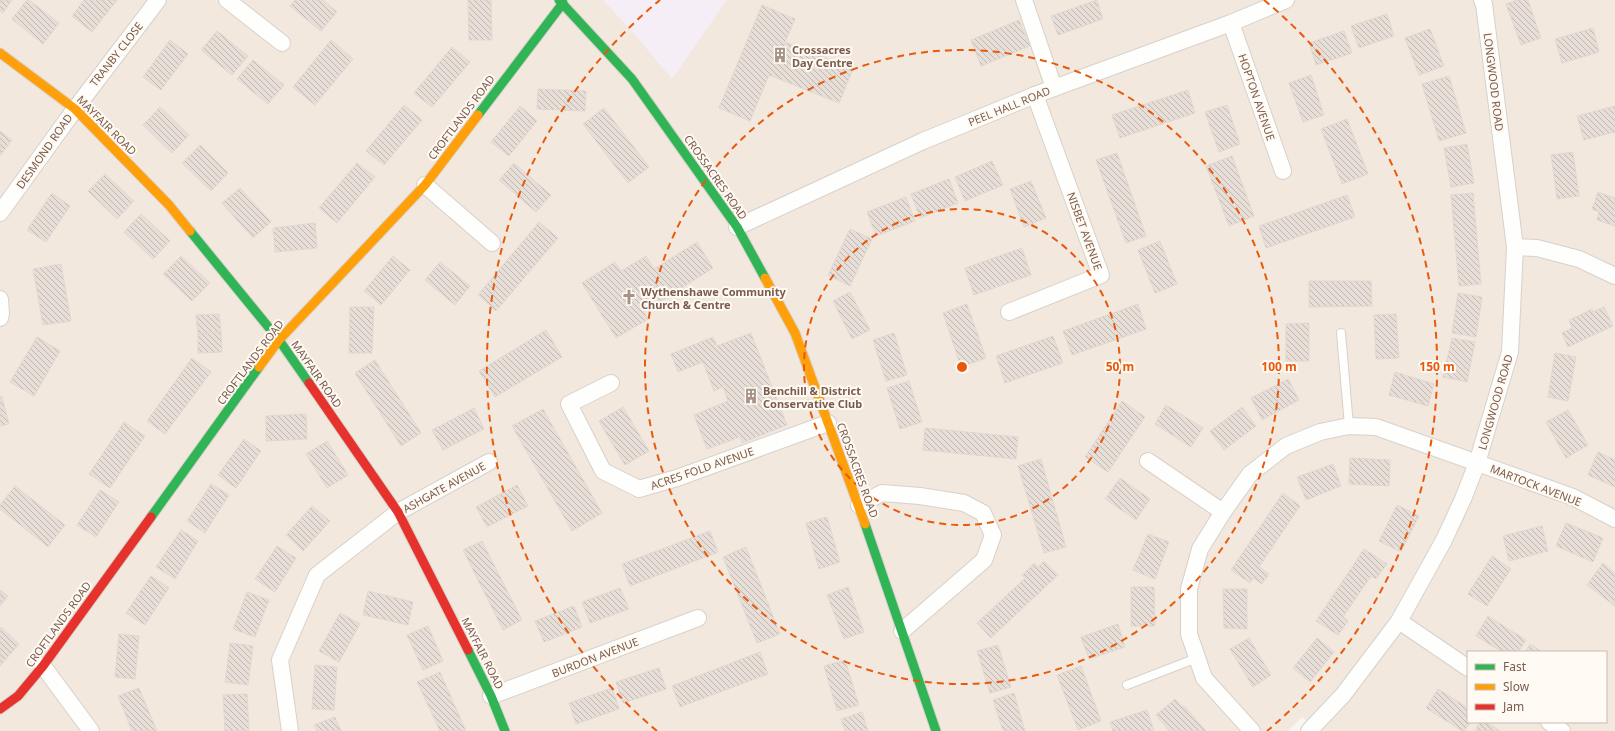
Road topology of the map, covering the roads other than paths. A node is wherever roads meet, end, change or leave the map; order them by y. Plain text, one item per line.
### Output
1 (158, 0) edge
2 (227, 0) edge
3 (1024, 0) edge
4 (1286, 0) edge
5 (1482, 0) edge
6 (561, 2) edge
7 (1231, 23) junction
8 (282, 43) dead end
9 (0, 53) edge
10 (1054, 88) junction
11 (1035, 95) junction
12 (75, 109) junction
13 (1283, 172) dead end
14 (425, 184) junction
15 (0, 214) edge
16 (737, 227) junction
17 (492, 243) dead end
18 (1515, 247) junction
19 (1615, 276) edge
20 (0, 299) edge
21 (1009, 312) dead end
22 (0, 318) edge
23 (1341, 333) dead end
24 (280, 340) junction
25 (611, 383) dead end
26 (828, 423) junction
27 (1349, 426) junction
28 (1148, 461) dead end
29 (489, 462) dead end
30 (1477, 463) junction
31 (859, 505) junction
32 (398, 512) junction
33 (1223, 512) junction
34 (1615, 519) edge
35 (698, 618) dead end
36 (1399, 622) junction
37 (902, 631) junction
38 (1197, 658) junction
39 (43, 666) junction
40 (1467, 667) edge
41 (1128, 685) dead end
42 (491, 696) junction
43 (0, 709) edge
44 (1550, 723) edge
45 (91, 731) edge
46 (290, 731) edge
47 (505, 731) edge
48 (936, 731) edge
49 (1252, 731) edge
50 (1309, 731) edge
51 (1562, 731) edge

1 - 12 street, TRANBY CLOSE
2 - 8 street
3 - 10 street
4 - 7 street, PEEL HALL ROAD
5 - 18 street, LONGWOOD ROAD
6 - 14 street, CROFTLANDS ROAD
6 - 16 street, CROSSACRES ROAD
7 - 10 street, PEEL HALL ROAD
7 - 13 street, HOPTON AVENUE
9 - 12 street, MAYFAIR ROAD
10 - 11 street, PEEL HALL ROAD
11 - 16 street, PEEL HALL ROAD
11 - 21 street, NISBET AVENUE
12 - 15 street, DESMOND ROAD
12 - 24 street, MAYFAIR ROAD
14 - 17 street
14 - 24 street, CROFTLANDS ROAD
16 - 26 street, CROSSACRES ROAD
18 - 19 street
18 - 30 street, LONGWOOD ROAD
20 - 22 street
23 - 27 lane
24 - 32 street, MAYFAIR ROAD
24 - 39 street, CROFTLANDS ROAD
25 - 26 street, ACRES FOLD AVENUE
26 - 31 street, CROSSACRES ROAD
27 - 30 street, MARTOCK AVENUE
27 - 33 street, MARTOCK AVENUE
28 - 33 street
29 - 32 street, ASHGATE AVENUE
30 - 34 street, MARTOCK AVENUE
30 - 36 street, LONGWOOD ROAD
31 - 37 street, CROSSACRES ROAD
31 - 37 street
32 - 42 street, MAYFAIR ROAD
32 - 46 street, ASHGATE AVENUE
33 - 38 street, MARTOCK AVENUE
35 - 42 street, BURDON AVENUE
36 - 40 street
36 - 50 street, LONGWOOD ROAD
37 - 48 street, CROSSACRES ROAD
38 - 41 lane
38 - 49 street, MARTOCK AVENUE
39 - 43 street, CROFTLANDS ROAD
39 - 45 street
42 - 47 street, MAYFAIR ROAD
44 - 51 street

